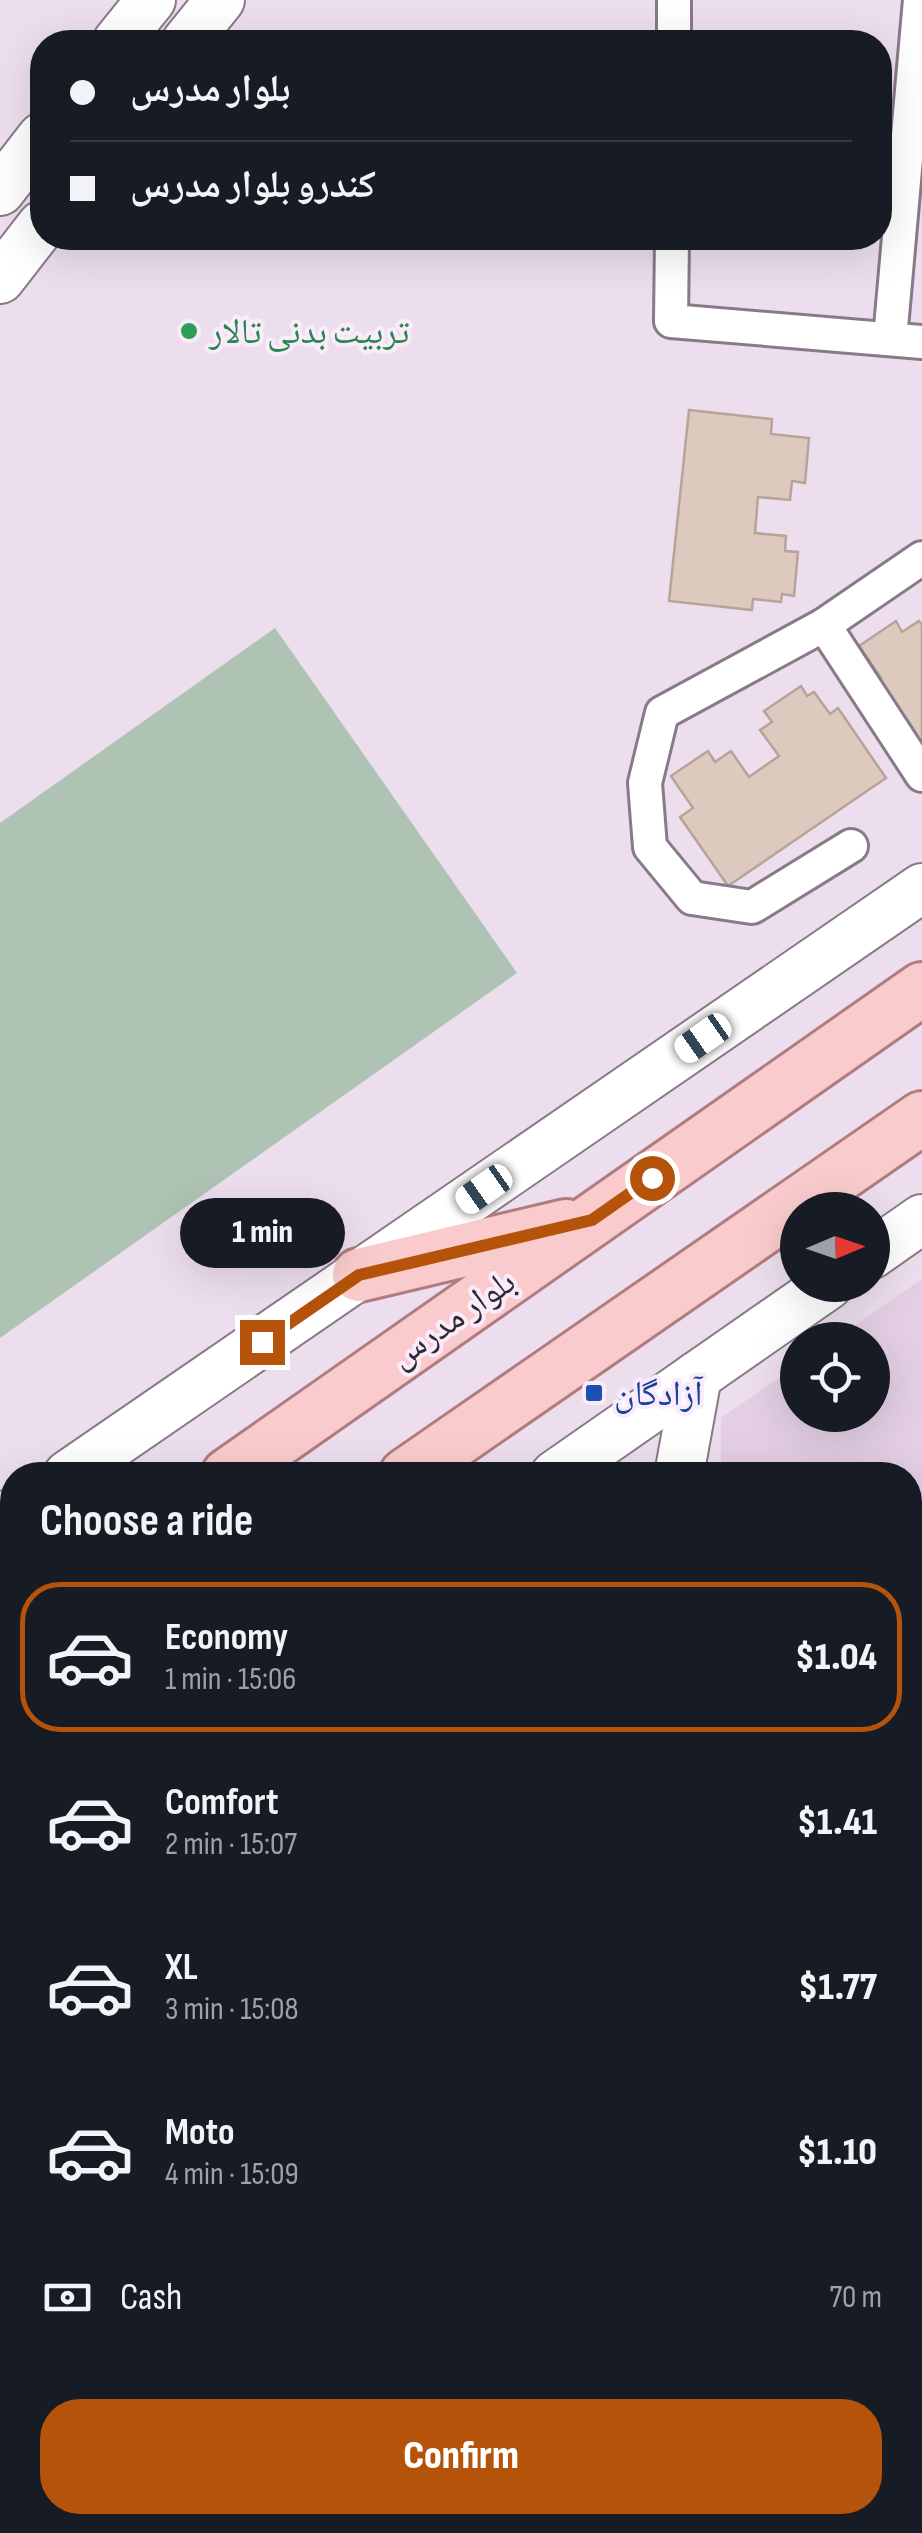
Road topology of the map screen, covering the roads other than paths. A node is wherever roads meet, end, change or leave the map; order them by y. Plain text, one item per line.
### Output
1 (151, 0) edge
2 (220, 0) edge
3 (674, 0) edge
4 (920, 0) edge
5 (127, 30) edge
6 (196, 30) edge
7 (674, 30) edge
8 (30, 152) edge
9 (0, 191) edge
10 (30, 240) edge
11 (672, 250) edge
12 (0, 279) edge
13 (906, 341) edge
14 (922, 558) edge
15 (824, 625) junction
16 (922, 775) edge
17 (851, 846) dead end
18 (922, 888) edge
19 (922, 989) edge
20 (922, 1118) edge
21 (922, 1219) edge
22 (592, 1220) junction
23 (890, 1241) edge
24 (359, 1275) junction
25 (804, 1302) edge
26 (697, 1376) junction
27 (87, 1462) edge
28 (247, 1462) edge
29 (425, 1462) edge
30 (579, 1462) edge
31 (680, 1462) edge

1 - 5 main road
2 - 6 main road
3 - 7 street
4 - 13 street
8 - 9 main road
10 - 12 main road
11 - 13 street
14 - 15 street
15 - 16 street
15 - 17 street
18 - 24 main road
19 - 22 main road, بلوار مدرس
20 - 29 main road
21 - 23 main road
22 - 24 main road
22 - 28 main road, بلوار مدرس
24 - 27 main road
25 - 26 main road
26 - 30 main road
26 - 31 main road

